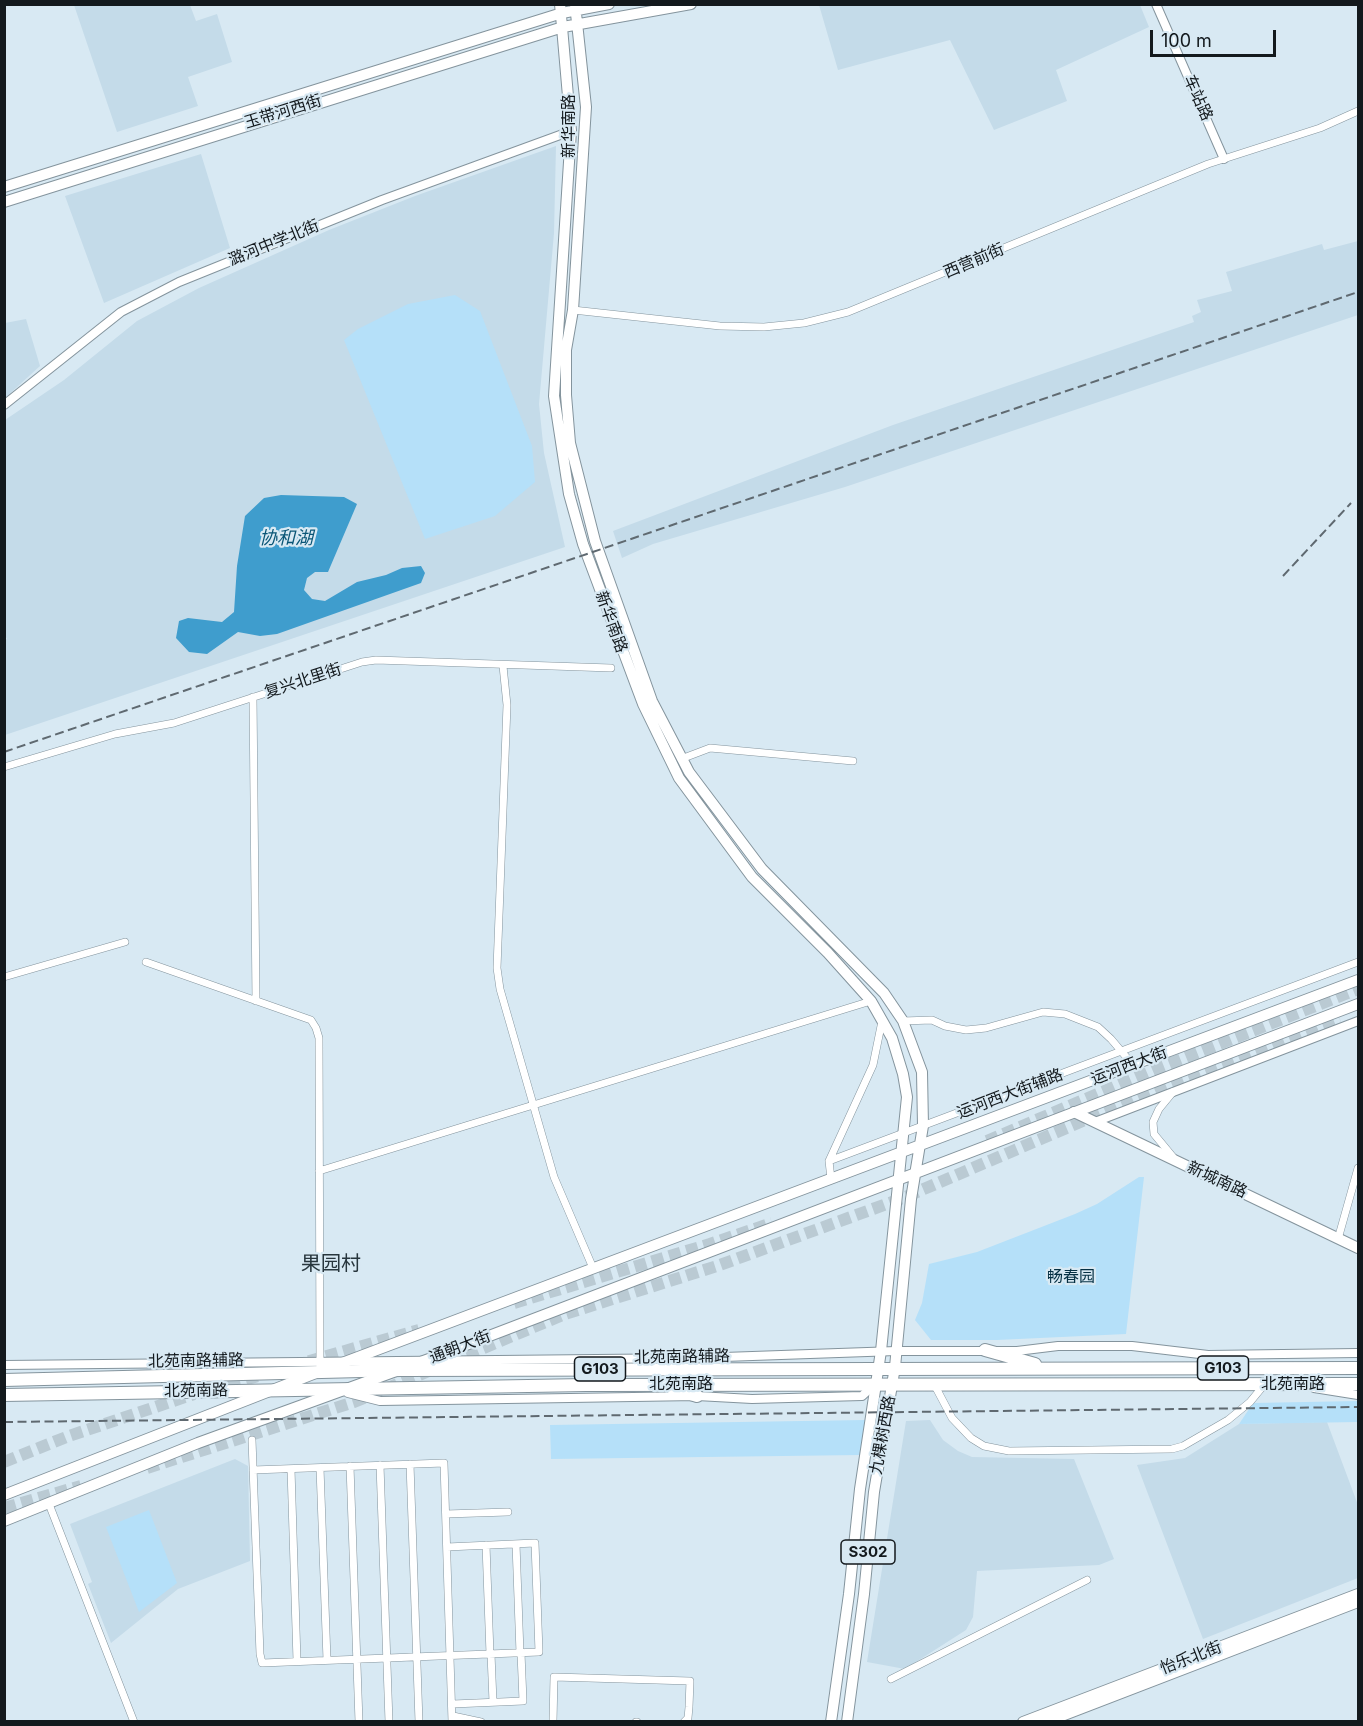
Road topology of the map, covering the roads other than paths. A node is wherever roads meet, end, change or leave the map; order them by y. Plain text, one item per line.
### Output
1 (609, 4) edge
2 (691, 4) edge
3 (1156, 4) edge
4 (575, 8) edge
5 (561, 9) edge
6 (578, 23) junction
7 (563, 27) junction
8 (1359, 111) edge
9 (571, 131) junction
10 (1224, 159) junction
11 (4, 187) edge
12 (4, 202) edge
13 (573, 310) junction
14 (4, 405) edge
15 (503, 666) junction
16 (611, 668) dead end
17 (253, 697) junction
18 (681, 759) junction
19 (853, 761) dead end
20 (4, 767) edge
21 (125, 942) dead end
22 (146, 962) dead end
23 (1359, 962) edge
24 (4, 977) edge
25 (1359, 980) edge
26 (256, 1001) junction
27 (871, 1001) junction
28 (1359, 1004) edge
29 (882, 1019) junction
30 (903, 1021) junction
31 (1359, 1021) edge
32 (1121, 1052) junction
33 (1133, 1065) junction
34 (1173, 1092) junction
35 (534, 1104) junction
36 (1074, 1112) junction
37 (1095, 1122) junction
38 (923, 1126) junction
39 (904, 1133) junction
40 (918, 1148) junction
41 (901, 1154) junction
42 (829, 1161) junction
43 (1177, 1161) junction
44 (1359, 1168) edge
45 (319, 1171) junction
46 (915, 1174) junction
47 (831, 1179) junction
48 (898, 1180) junction
49 (1338, 1239) junction
50 (1359, 1248) edge
51 (593, 1268) junction
52 (985, 1350) junction
53 (896, 1351) junction
54 (881, 1352) junction
55 (1359, 1353) edge
56 (429, 1359) junction
57 (351, 1360) junction
58 (4, 1365) edge
59 (320, 1366) junction
60 (879, 1367) junction
61 (895, 1367) junction
62 (1359, 1368) edge
63 (1051, 1369) junction
64 (401, 1370) junction
65 (4, 1380) edge
66 (876, 1383) junction
67 (892, 1383) junction
68 (659, 1384) junction
69 (934, 1384) junction
70 (1296, 1384) junction
71 (1359, 1384) edge
72 (1264, 1385) junction
73 (276, 1389) junction
74 (339, 1390) junction
75 (4, 1395) edge
76 (1359, 1395) edge
77 (697, 1396) junction
78 (252, 1440) dead end
79 (410, 1464) junction
80 (380, 1465) junction
81 (350, 1466) junction
82 (320, 1467) junction
83 (291, 1469) junction
84 (253, 1470) junction
85 (4, 1495) edge
86 (49, 1504) junction
87 (508, 1512) dead end
88 (446, 1514) junction
89 (4, 1521) edge
90 (516, 1544) junction
91 (486, 1545) junction
92 (447, 1547) junction
93 (1087, 1580) dead end
94 (1359, 1594) edge
95 (1359, 1602) edge
96 (521, 1653) junction
97 (491, 1654) junction
98 (451, 1656) junction
99 (417, 1657) junction
100 (387, 1658) junction
101 (357, 1659) junction
102 (327, 1660) junction
103 (297, 1661) junction
104 (891, 1679) dead end
105 (493, 1702) junction
106 (453, 1704) junction
107 (452, 1719) edge
108 (134, 1722) edge
109 (359, 1722) edge
110 (389, 1722) edge
111 (419, 1722) edge
112 (481, 1722) edge
113 (553, 1722) edge
114 (684, 1722) edge
115 (831, 1722) edge
116 (847, 1722) edge
117 (1023, 1722) edge
118 (1046, 1722) edge

1 - 4 main road, 玉带河西街
2 - 6 main road, 玉带河西街
3 - 10 street, 车站路
4 - 5 main road, 玉带河西街
4 - 6 main road, 新华南路
5 - 7 main road, 新华南路
5 - 11 main road, 玉带河西街
6 - 7 main road, 玉带河西街
6 - 13 main road, 新华南路
7 - 9 main road, 新华南路
7 - 12 main road, 玉带河西街
8 - 10 street, 西营前街
9 - 14 street, 潞河中学北街
9 - 27 main road, 新华南路
10 - 13 street, 西营前街
13 - 18 main road, 新华南路
15 - 16 street, 复兴北里街
15 - 17 street, 复兴北里街
15 - 35 street
17 - 20 street, 复兴北里街
17 - 26 street
18 - 19 street
18 - 30 main road, 新华南路
21 - 24 street
22 - 26 street
23 - 32 street, 运河西大街辅路
25 - 33 main road, 运河西大街
26 - 45 street
27 - 29 main road, 新华南路
27 - 35 street
28 - 36 main road, 运河西大街
29 - 39 main road, 新华南路
29 - 42 street
30 - 32 street
30 - 38 main road, 新华南路
31 - 34 street
32 - 33 street
32 - 38 street, 运河西大街辅路
33 - 40 main road, 运河西大街
34 - 37 street
34 - 43 street
35 - 45 street
35 - 51 street
36 - 37 main road, 新城南路
36 - 46 main road, 运河西大街
37 - 43 main road, 新城南路
38 - 39 street, 运河西大街辅路
38 - 40 main road, 新华南路
39 - 41 main road, 新华南路
39 - 42 street, 运河西大街辅路
40 - 41 main road, 运河西大街
40 - 46 main road, 九棵树西路 / S302
41 - 47 main road, 通朝大街
41 - 48 main road, 九棵树西路 / S302
42 - 47 street
43 - 49 main road, 新城南路
44 - 49 street
45 - 59 street
46 - 48 main road, 通朝大街
46 - 53 main road, 九棵树西路 / S302
47 - 51 main road, 通朝大街
48 - 54 main road, 九棵树西路 / S302
48 - 56 main road, 通朝大街
49 - 50 main road, 新城南路
51 - 57 main road, 通朝大街
52 - 53 street, 北苑南路辅路
52 - 55 street, 北苑南路辅路
52 - 63 highway
53 - 54 street, 北苑南路辅路
53 - 61 main road, 九棵树西路 / S302
54 - 56 street, 北苑南路辅路
54 - 60 main road, 九棵树西路 / S302
56 - 57 street, 北苑南路辅路
56 - 64 main road, 通朝大街
57 - 59 main road, 通朝大街
58 - 59 street, 北苑南路辅路
59 - 64 highway, 北苑南路 / G103
59 - 65 highway, 北苑南路 / G103
59 - 73 main road, 通朝大街
60 - 61 highway, 北苑南路 / G103
60 - 64 highway, 北苑南路 / G103
60 - 66 main road, 九棵树西路 / S302
61 - 63 highway, 北苑南路 / G103
61 - 67 main road, 九棵树西路 / S302
62 - 63 highway, 北苑南路 / G103
64 - 74 main road, 通朝大街
66 - 67 highway, 北苑南路 / G103
66 - 68 highway, 北苑南路 / G103
66 - 77 street
66 - 115 main road, 九棵树西路 / S302
67 - 69 highway, 北苑南路 / G103
67 - 116 main road, 九棵树西路 / S302
68 - 74 highway, 北苑南路 / G103
68 - 77 highway
69 - 72 highway, 北苑南路 / G103
69 - 72 street
70 - 71 highway, 北苑南路 / G103
70 - 72 highway, 北苑南路 / G103
70 - 76 street
73 - 74 highway, 北苑南路 / G103
73 - 75 highway, 北苑南路 / G103
73 - 85 main road, 通朝大街
74 - 77 street
74 - 86 main road, 通朝大街
78 - 84 street
79 - 80 street
79 - 88 street
79 - 99 street
80 - 81 street
80 - 100 street
81 - 82 street
81 - 101 street
82 - 83 street
82 - 102 street
83 - 84 street
83 - 103 street
84 - 103 street
86 - 89 main road, 通朝大街
86 - 108 street
87 - 88 street
88 - 92 street
90 - 91 street
90 - 96 street
90 - 96 street
91 - 92 street
91 - 97 street
92 - 98 street
93 - 104 street
94 - 117 main road, 怡乐北街
95 - 118 main road, 怡乐北街
96 - 97 street
96 - 105 street
97 - 98 street
97 - 105 street
98 - 99 street
98 - 106 street
99 - 100 street
99 - 111 street
100 - 101 street
100 - 110 street
101 - 102 street
101 - 109 street
102 - 103 street
105 - 106 street
106 - 107 street
107 - 112 street
113 - 114 street

